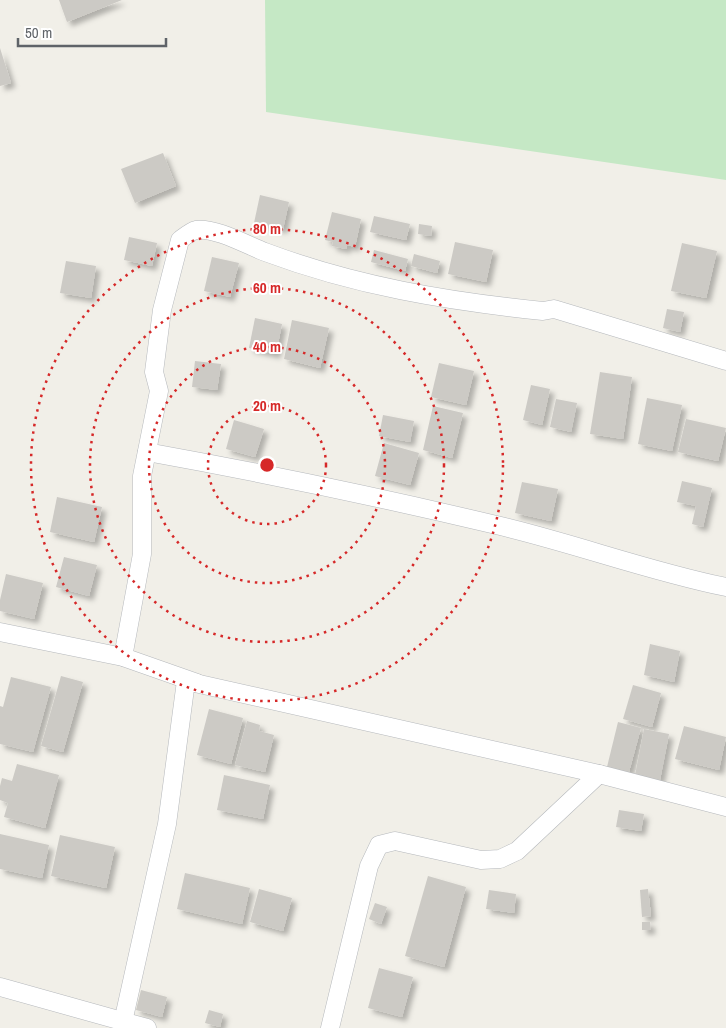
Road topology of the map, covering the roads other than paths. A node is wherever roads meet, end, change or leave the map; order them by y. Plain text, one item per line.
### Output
1 (726, 361) edge
2 (147, 452) junction
3 (726, 587) edge
4 (0, 632) edge
5 (123, 657) junction
6 (202, 685) junction
7 (599, 774) junction
8 (726, 807) edge
9 (0, 987) edge
10 (122, 1022) junction
11 (147, 1028) edge
12 (330, 1028) edge

1 - 2 street
2 - 3 street
2 - 5 street
4 - 5 street
5 - 6 street
6 - 7 street
6 - 10 street
7 - 8 street
7 - 12 street
9 - 10 street
10 - 11 street

